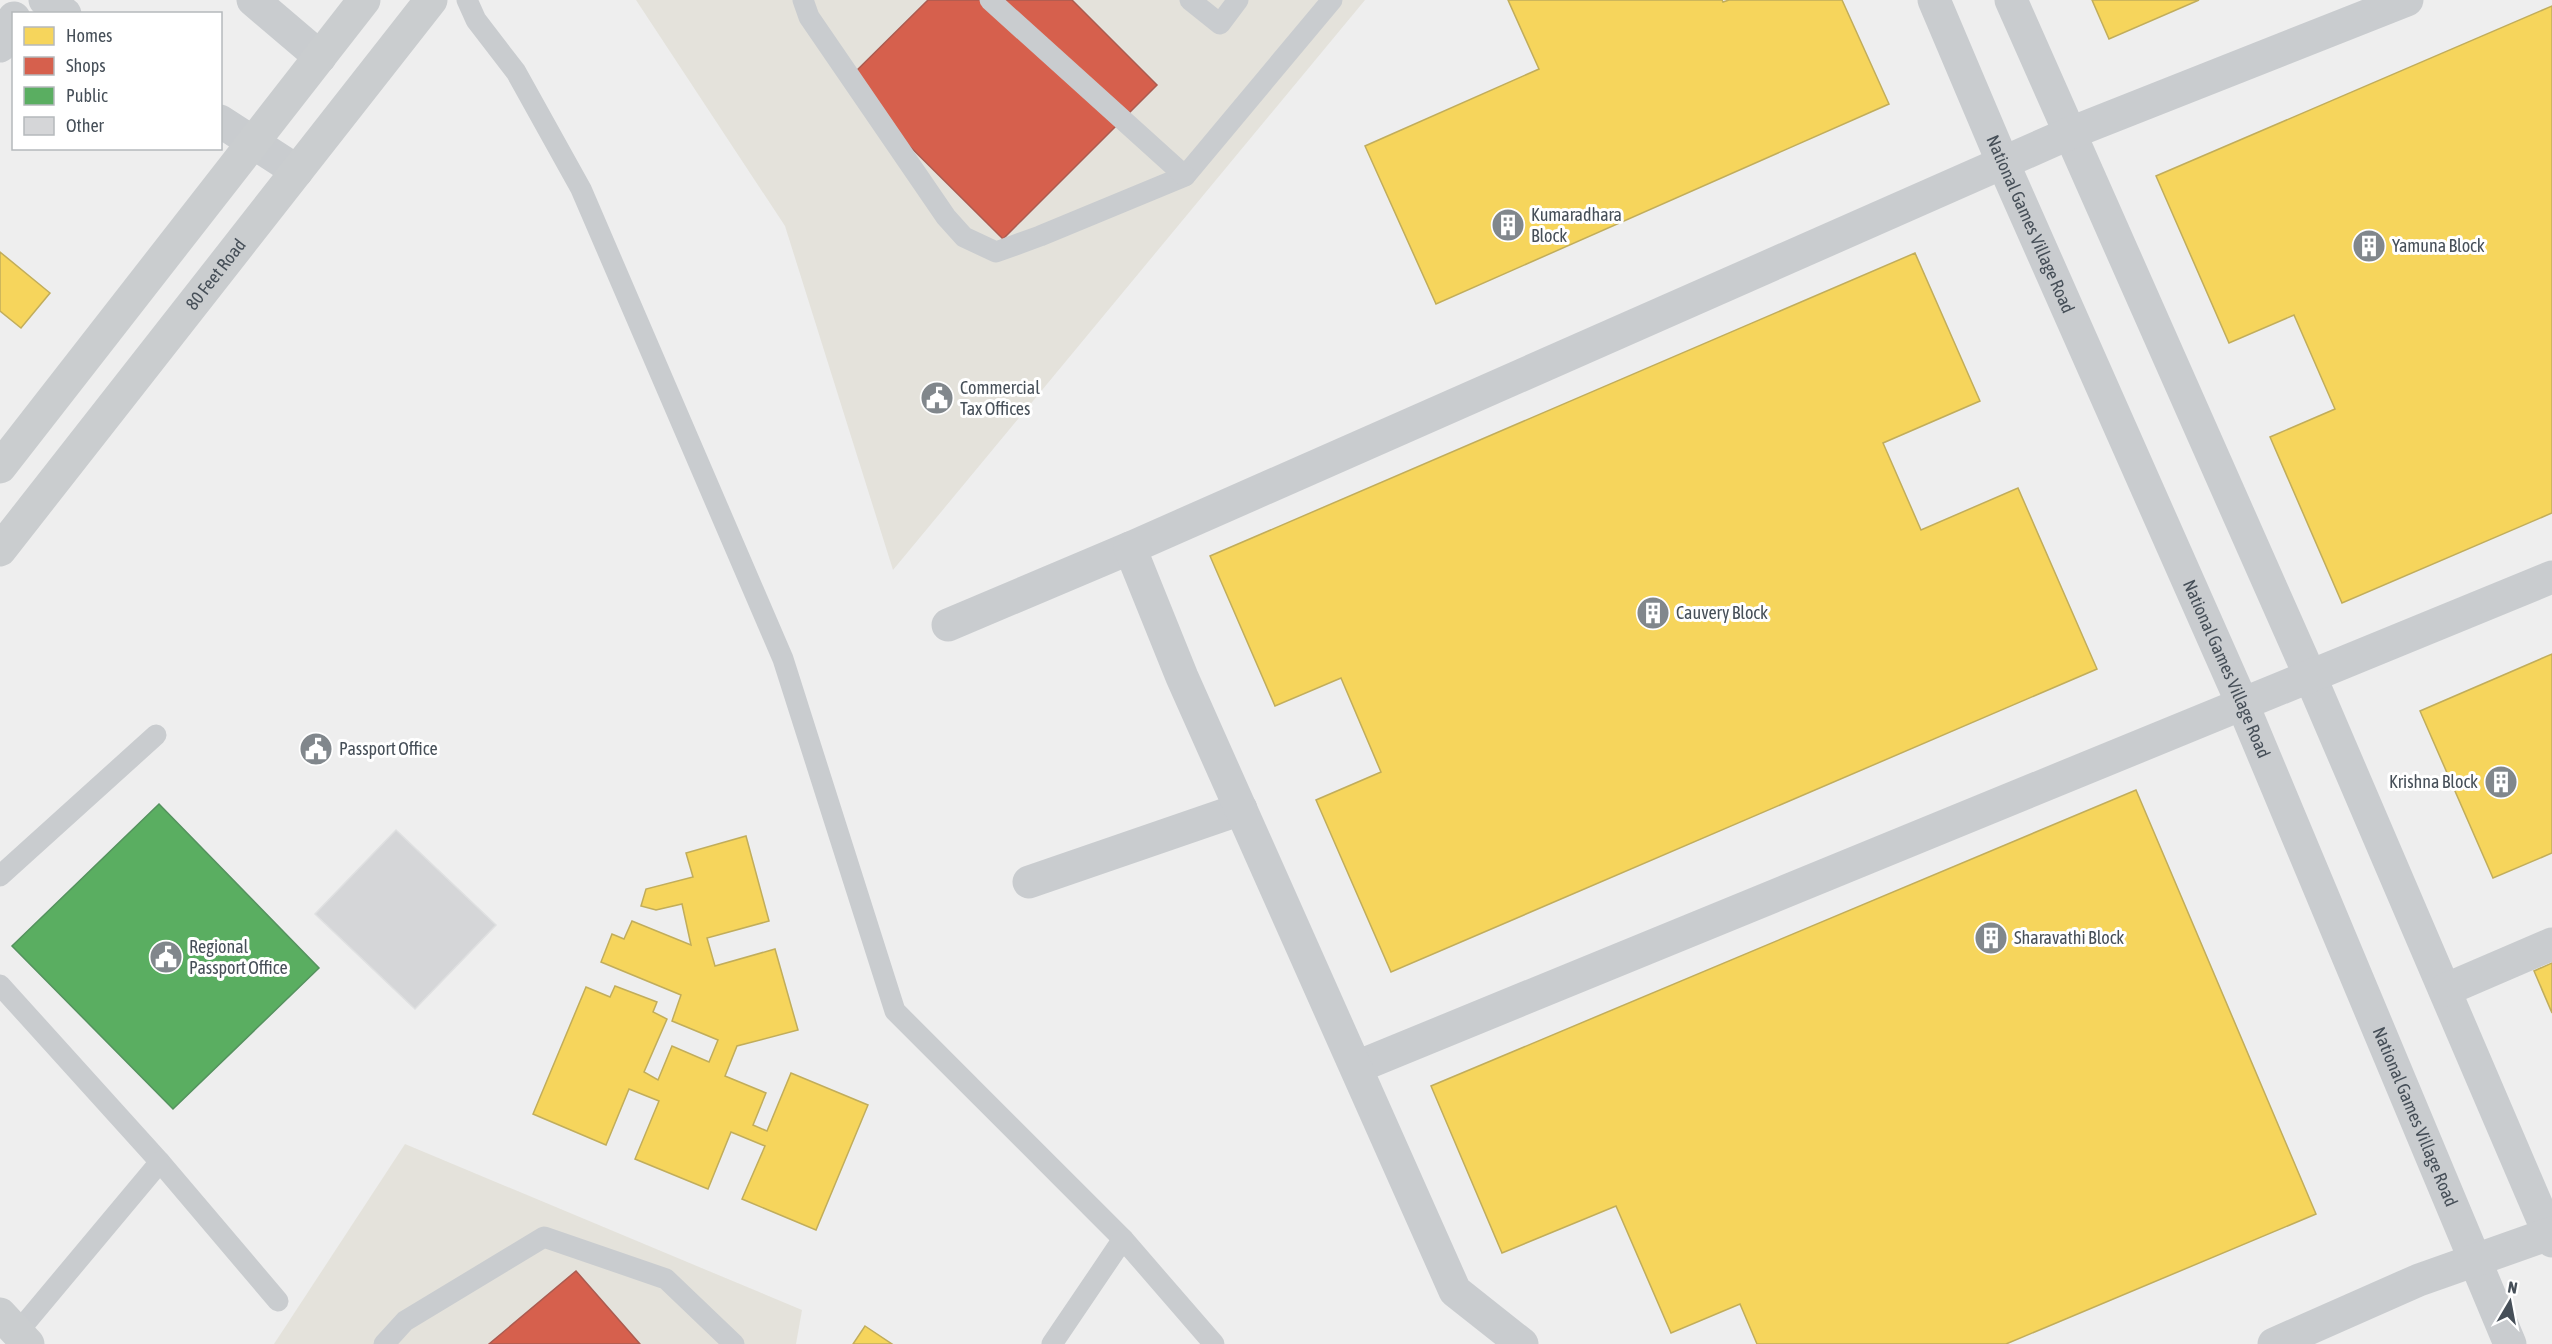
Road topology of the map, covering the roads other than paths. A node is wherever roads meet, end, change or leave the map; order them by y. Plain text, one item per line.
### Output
1 (45, 0) edge
2 (252, 0) edge
3 (364, 0) edge
4 (431, 0) edge
5 (467, 0) edge
6 (803, 0) edge
7 (990, 0) edge
8 (1190, 0) edge
9 (1238, 0) edge
10 (1332, 0) edge
11 (1934, 0) edge
12 (2011, 0) edge
13 (2407, 0) edge
14 (62, 12) edge
15 (12, 22) edge
16 (0, 46) edge
17 (320, 57) junction
18 (222, 122) edge
19 (2068, 134) junction
20 (252, 142) junction
21 (2003, 163) junction
22 (297, 171) junction
23 (1185, 176) junction
24 (3, 459) edge
25 (37, 501) junction
26 (1130, 548) junction
27 (0, 550) edge
28 (2552, 577) edge
29 (948, 625) dead end
30 (2310, 676) junction
31 (2242, 704) junction
32 (156, 735) dead end
33 (1241, 809) junction
34 (0, 876) edge
35 (1029, 882) dead end
36 (2552, 944) edge
37 (0, 985) edge
38 (2445, 990) junction
39 (1357, 1067) junction
40 (160, 1162) junction
41 (2551, 1236) edge
42 (1123, 1239) junction
43 (2476, 1260) junction
44 (278, 1301) dead end
45 (15, 1330) edge
46 (384, 1344) edge
47 (734, 1344) edge
48 (1052, 1344) edge
49 (1214, 1344) edge
50 (1522, 1344) edge
51 (2274, 1344) edge
52 (2511, 1344) edge

1 - 14 street
2 - 17 street
3 - 17 main road
4 - 22 main road, 80 Feet Road
5 - 42 lane
6 - 23 lane
7 - 23 lane
8 - 9 lane
10 - 23 lane
11 - 21 street, National Games Village Road
12 - 19 street
13 - 19 street
15 - 16 street
17 - 20 main road
18 - 20 street
19 - 21 street
19 - 30 street
20 - 22 street
20 - 24 main road
21 - 26 street
21 - 31 street, National Games Village Road
22 - 25 main road, 80 Feet Road
24 - 25 main road
25 - 27 main road, 80 Feet Road
26 - 29 street
26 - 33 street
28 - 30 street
30 - 31 street
30 - 38 street
31 - 39 street
31 - 43 street, National Games Village Road
32 - 34 lane
33 - 35 street
33 - 39 street
36 - 38 street
37 - 40 lane
38 - 41 street
39 - 50 street
40 - 44 lane
40 - 45 lane
41 - 43 street
42 - 48 lane
42 - 49 lane
43 - 51 street
43 - 52 street, National Games Village Road
46 - 47 lane

